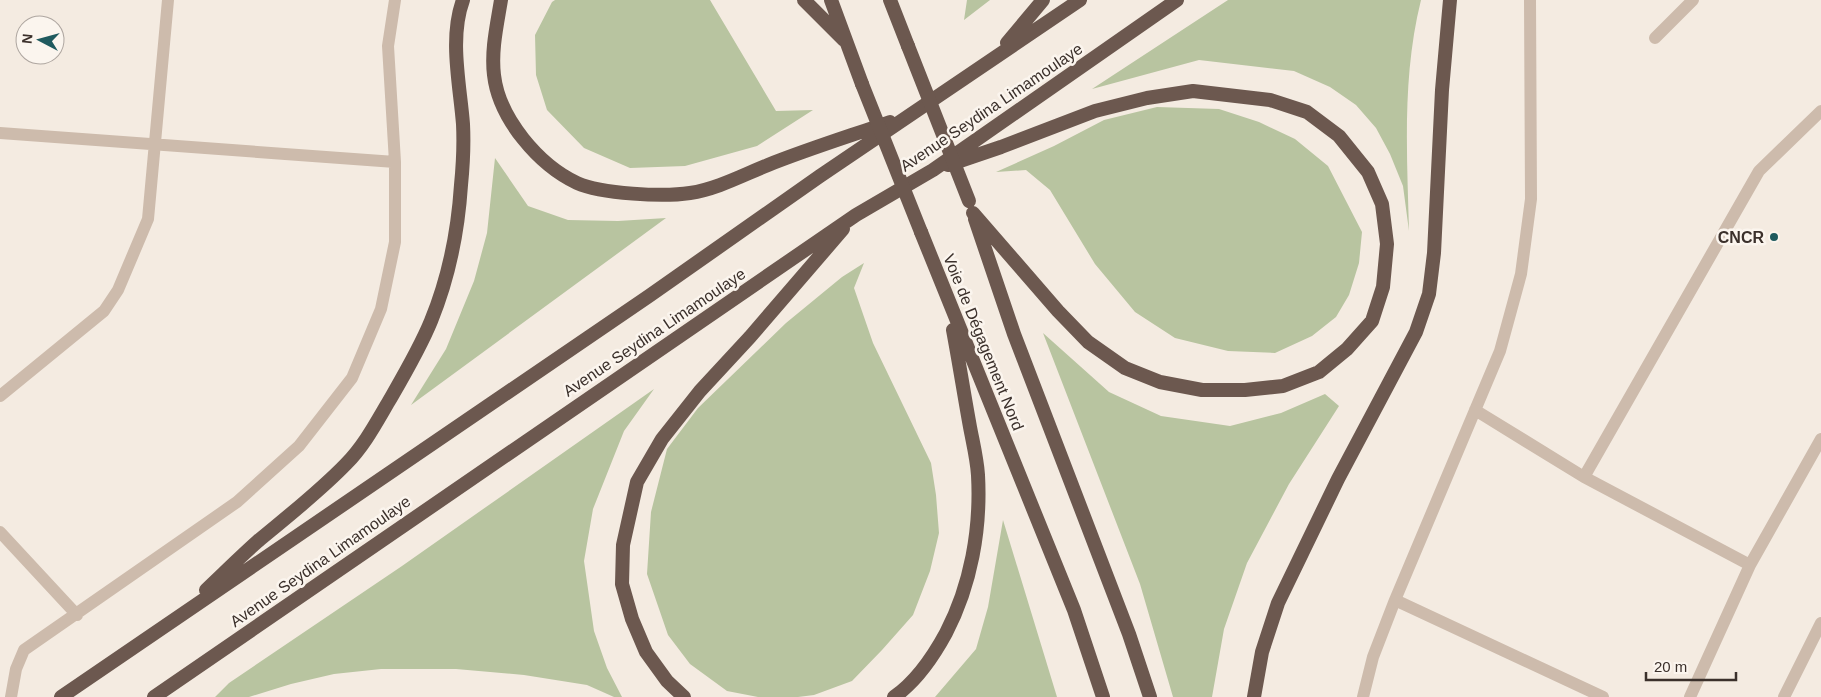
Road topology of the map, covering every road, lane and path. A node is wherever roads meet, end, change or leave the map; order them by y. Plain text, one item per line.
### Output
1 (168, 0) edge
2 (395, 0) edge
3 (463, 0) edge
4 (501, 0) edge
5 (804, 0) edge
6 (831, 0) edge
7 (890, 0) edge
8 (1044, 0) edge
9 (1080, 0) edge
10 (1177, 0) edge
11 (1450, 0) edge
12 (1530, 0) edge
13 (1693, 0) edge
14 (1655, 38) dead end
15 (847, 44) junction
16 (996, 56) junction
17 (1821, 111) edge
18 (908, 116) junction
19 (0, 133) edge
20 (155, 145) junction
21 (395, 162) junction
22 (933, 170) junction
23 (971, 207) junction
24 (856, 215) junction
25 (949, 304) junction
26 (0, 396) edge
27 (1475, 410) junction
28 (1821, 439) edge
29 (1584, 477) junction
30 (0, 532) edge
31 (1750, 566) junction
32 (1396, 600) junction
33 (77, 615) junction
34 (175, 619) junction
35 (1821, 623) edge
36 (12, 697) edge
37 (61, 697) edge
38 (154, 697) edge
39 (684, 697) edge
40 (894, 697) edge
41 (1103, 697) edge
42 (1150, 697) edge
43 (1254, 697) edge
44 (1363, 697) edge
45 (1603, 697) edge
46 (1690, 697) edge
47 (1784, 697) edge

1 - 20 street
2 - 21 street
3 - 34 highway
4 - 18 highway
5 - 15 highway
6 - 15 highway, Voie de Dégagement Nord
7 - 23 highway, Voie de Dégagement Nord, bridge
8 - 16 highway
9 - 16 highway, Avenue Seydina Limamoulaye
10 - 22 highway, Avenue Seydina Limamoulaye
11 - 43 highway
12 - 27 street
13 - 14 street
15 - 25 highway, Voie de Dégagement Nord, bridge
16 - 18 highway, Avenue Seydina Limamoulaye
17 - 29 street
18 - 34 highway, Avenue Seydina Limamoulaye
19 - 20 street
20 - 21 street
20 - 26 street
21 - 33 street
22 - 23 highway
22 - 24 highway, Avenue Seydina Limamoulaye
23 - 42 highway, Voie de Dégagement Nord
24 - 38 highway, Avenue Seydina Limamoulaye
24 - 39 highway
25 - 40 highway
25 - 41 highway, Voie de Dégagement Nord
27 - 29 street
27 - 32 street
28 - 31 street
29 - 31 street
30 - 33 street
31 - 46 street
32 - 44 street
32 - 45 street
33 - 36 street
34 - 37 highway, Avenue Seydina Limamoulaye
35 - 47 street

